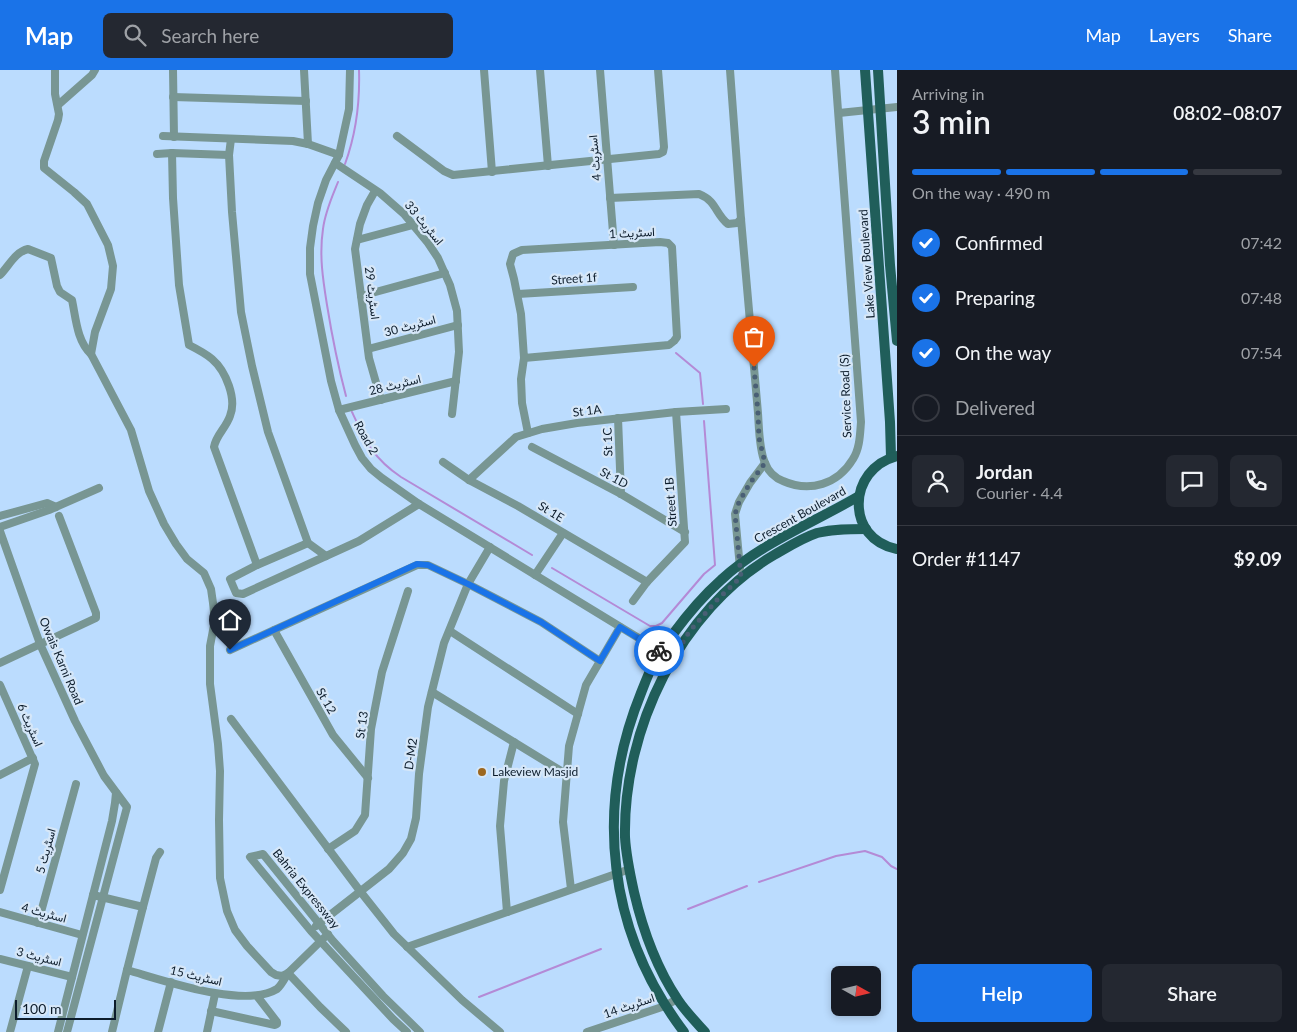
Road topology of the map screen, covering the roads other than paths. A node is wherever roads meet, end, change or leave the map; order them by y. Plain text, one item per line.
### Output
1 (55, 70) edge
2 (95, 70) edge
3 (173, 70) edge
4 (304, 70) edge
5 (350, 70) edge
6 (484, 70) edge
7 (540, 70) edge
8 (600, 70) edge
9 (658, 70) edge
10 (730, 70) edge
11 (835, 70) edge
12 (866, 70) edge
13 (878, 70) edge
14 (173, 97) junction
15 (306, 101) junction
16 (58, 105) junction
17 (897, 108) edge
18 (880, 109) junction
19 (868, 110) junction
20 (839, 113) junction
21 (163, 136) dead end
22 (397, 136) dead end
23 (174, 137) junction
24 (231, 139) junction
25 (308, 144) junction
26 (172, 153) junction
27 (157, 154) dead end
28 (229, 155) junction
29 (337, 159) junction
30 (607, 160) junction
31 (548, 166) junction
32 (492, 172) junction
33 (375, 191) junction
34 (610, 198) junction
35 (741, 219) junction
36 (413, 225) junction
37 (357, 240) junction
38 (614, 245) junction
39 (445, 273) junction
40 (0, 275) edge
41 (632, 287) dead end
42 (518, 294) junction
43 (361, 296) junction
44 (458, 325) junction
45 (897, 341) edge
46 (368, 349) junction
47 (91, 354) junction
48 (524, 358) junction
49 (456, 381) junction
50 (381, 400) junction
51 (726, 409) dead end
52 (339, 410) junction
53 (676, 412) junction
54 (452, 414) dead end
55 (618, 418) junction
56 (528, 433) junction
57 (532, 447) dead end
58 (894, 456) edge
59 (443, 462) dead end
60 (765, 463) junction
61 (469, 480) junction
62 (99, 488) dead end
63 (621, 494) junction
64 (859, 496) junction
65 (419, 504) junction
66 (56, 507) junction
67 (0, 516) edge
68 (59, 516) dead end
69 (0, 527) edge
70 (866, 529) junction
71 (0, 531) edge
72 (563, 532) junction
73 (685, 532) junction
74 (308, 543) junction
75 (490, 547) junction
76 (897, 550) edge
77 (326, 556) junction
78 (740, 564) junction
79 (257, 565) junction
80 (535, 575) junction
81 (741, 577) junction
82 (647, 582) junction
83 (468, 584) junction
84 (408, 591) dead end
85 (633, 601) dead end
86 (620, 627) junction
87 (274, 630) junction
88 (450, 631) junction
89 (40, 644) junction
90 (230, 650) dead end
91 (660, 651) junction
92 (673, 659) junction
93 (600, 661) junction
94 (0, 663) edge
95 (0, 685) edge
96 (432, 692) junction
97 (578, 714) junction
98 (232, 719) dead end
99 (514, 742) junction
100 (33, 758) junction
101 (566, 774) junction
102 (0, 775) edge
103 (368, 778) junction
104 (76, 784) dead end
105 (116, 793) junction
106 (328, 849) junction
107 (160, 852) dead end
108 (3, 868) edge
109 (630, 869) junction
110 (616, 873) junction
111 (571, 889) junction
112 (0, 890) edge
113 (360, 891) junction
114 (92, 895) junction
115 (102, 898) junction
116 (143, 907) junction
117 (0, 912) edge
118 (507, 912) junction
119 (38, 923) junction
120 (319, 924) junction
121 (311, 930) junction
122 (328, 934) junction
123 (82, 935) junction
124 (320, 940) junction
125 (407, 947) junction
126 (0, 959) edge
127 (28, 966) junction
128 (127, 970) junction
129 (288, 973) junction
130 (72, 977) junction
131 (171, 982) junction
132 (215, 994) junction
133 (258, 996) junction
134 (677, 999) junction
135 (665, 1006) junction
136 (211, 1011) junction
137 (614, 1024) junction
138 (10, 1032) edge
139 (58, 1032) edge
140 (67, 1032) edge
141 (112, 1032) edge
142 (158, 1032) edge
143 (207, 1032) edge
144 (346, 1032) edge
145 (407, 1032) edge
146 (420, 1032) edge
147 (500, 1032) edge
148 (587, 1032) edge
149 (620, 1032) edge
150 (684, 1032) edge
151 (705, 1032) edge

1 - 16 street
2 - 16 street
3 - 14 street
4 - 15 street
5 - 29 street, Road 2
6 - 32 street
7 - 31 street
8 - 30 street, اسٹریٹ 4
9 - 30 street
10 - 35 street, Service Road (S)
11 - 20 street, Service Road (S)
12 - 19 main road, Lake View Boulevard
13 - 18 main road, Lake View Boulevard
14 - 15 street
14 - 23 street
15 - 25 street
16 - 47 street
17 - 18 street
18 - 19 street
18 - 45 main road, Lake View Boulevard
19 - 20 street
19 - 58 main road, Lake View Boulevard
20 - 60 street, Service Road (S)
21 - 23 street, اسٹریٹ 33
22 - 32 street
23 - 24 street, اسٹریٹ 33
24 - 25 street, اسٹریٹ 33
24 - 28 street
25 - 29 street, اسٹریٹ 33
26 - 27 street
26 - 28 street
26 - 79 street
28 - 74 street
29 - 33 street, اسٹریٹ 33
29 - 52 street, Road 2
30 - 31 street
30 - 34 street, اسٹریٹ 4
31 - 32 street
33 - 36 street, اسٹریٹ 33
33 - 37 street, اسٹریٹ 29
34 - 35 street
34 - 38 street, اسٹریٹ 4
35 - 60 street, Service Road (S)
36 - 37 street
36 - 39 street, اسٹریٹ 33
37 - 43 street, اسٹریٹ 29
38 - 42 street, اسٹریٹ 1
38 - 48 street, اسٹریٹ 1
39 - 43 street
39 - 44 street, اسٹریٹ 33
40 - 47 street
41 - 42 street, Street 1f
42 - 48 street, اسٹریٹ 1
43 - 46 street, اسٹریٹ 29
44 - 46 street, اسٹریٹ 30
44 - 49 street, اسٹریٹ 33
46 - 50 street, اسٹریٹ 29
47 - 129 street
48 - 56 street, اسٹریٹ 1
49 - 50 street, اسٹریٹ 28
49 - 54 street, اسٹریٹ 33
50 - 52 street, اسٹریٹ 28
51 - 53 street, St 1A
52 - 65 street, Road 2
53 - 55 street, St 1A
53 - 73 street, Street 1B
55 - 56 street, St 1A
55 - 63 street, St 1C
56 - 61 street, St 1A
57 - 63 street, St 1D
58 - 64 main road
59 - 61 street, St 1E
60 - 78 street
61 - 72 street, St 1E
62 - 66 street
63 - 73 street, St 1D
64 - 70 main road
64 - 78 main road, Crescent Boulevard
65 - 75 street, Road 2
65 - 77 street
66 - 67 street
66 - 69 street
68 - 89 street
70 - 76 main road
70 - 81 main road, Crescent Boulevard
71 - 89 street, Owais Karni Road
72 - 80 street
72 - 82 street, St 1E
73 - 82 street, Street 1B
74 - 77 street
74 - 79 street
75 - 80 street, Road 2
75 - 83 street, D-M2
77 - 79 street
78 - 81 street
78 - 91 main road, Crescent Boulevard
80 - 86 street, Road 2
81 - 92 main road, Crescent Boulevard
82 - 85 street, Street 1B
83 - 87 street
83 - 88 street, D-M2
83 - 93 street
84 - 103 street, St 13
86 - 91 street, Road 2
86 - 93 street
87 - 90 street
87 - 103 street, St 12
88 - 96 street, D-M2
88 - 97 street
89 - 94 street
89 - 105 street, Owais Karni Road
91 - 92 street, Road 2
91 - 110 main road, Crescent Boulevard
92 - 109 main road, Crescent Boulevard
93 - 97 street
95 - 100 street, اسٹریٹ 6
96 - 99 street
96 - 113 street, D-M2
97 - 101 street
98 - 106 street
99 - 101 street
99 - 118 street
100 - 102 street
100 - 108 street, اسٹریٹ 6
101 - 111 street
103 - 106 street, St 13
104 - 119 street, اسٹریٹ 5
105 - 114 street
105 - 115 street, Owais Karni Road
106 - 113 street
107 - 116 street
108 - 112 street, اسٹریٹ 6
109 - 110 street
109 - 134 main road, Crescent Boulevard
110 - 111 street
110 - 135 main road, Crescent Boulevard
111 - 118 street
113 - 120 street, D-M2
113 - 125 street
114 - 115 street
114 - 123 street
115 - 116 street
115 - 140 street, Owais Karni Road
116 - 128 street
117 - 119 street, اسٹریٹ 4
118 - 125 street
119 - 123 street, اسٹریٹ 4
120 - 121 street, D-M2
120 - 121 street, Bahria Expressway
120 - 122 street, Bahria Expressway
121 - 124 street, Bahria Expressway
122 - 124 street, اسٹریٹ 15
122 - 146 street, Bahria Expressway
123 - 130 street
124 - 129 street, اسٹریٹ 15
124 - 145 street, Bahria Expressway
125 - 147 street
126 - 127 street, اسٹریٹ 3
127 - 130 street, اسٹریٹ 3
127 - 138 street
128 - 131 street, اسٹریٹ 15
128 - 141 street
129 - 133 street, اسٹریٹ 15
129 - 144 street
130 - 139 street
131 - 132 street, اسٹریٹ 15
131 - 142 street
132 - 133 street, اسٹریٹ 15
132 - 136 street
133 - 136 street
134 - 135 street, اسٹریٹ 14
134 - 151 main road, Crescent Boulevard
135 - 137 street, اسٹریٹ 14
135 - 150 main road, Crescent Boulevard
136 - 143 street
137 - 148 street, اسٹریٹ 14
137 - 149 street

